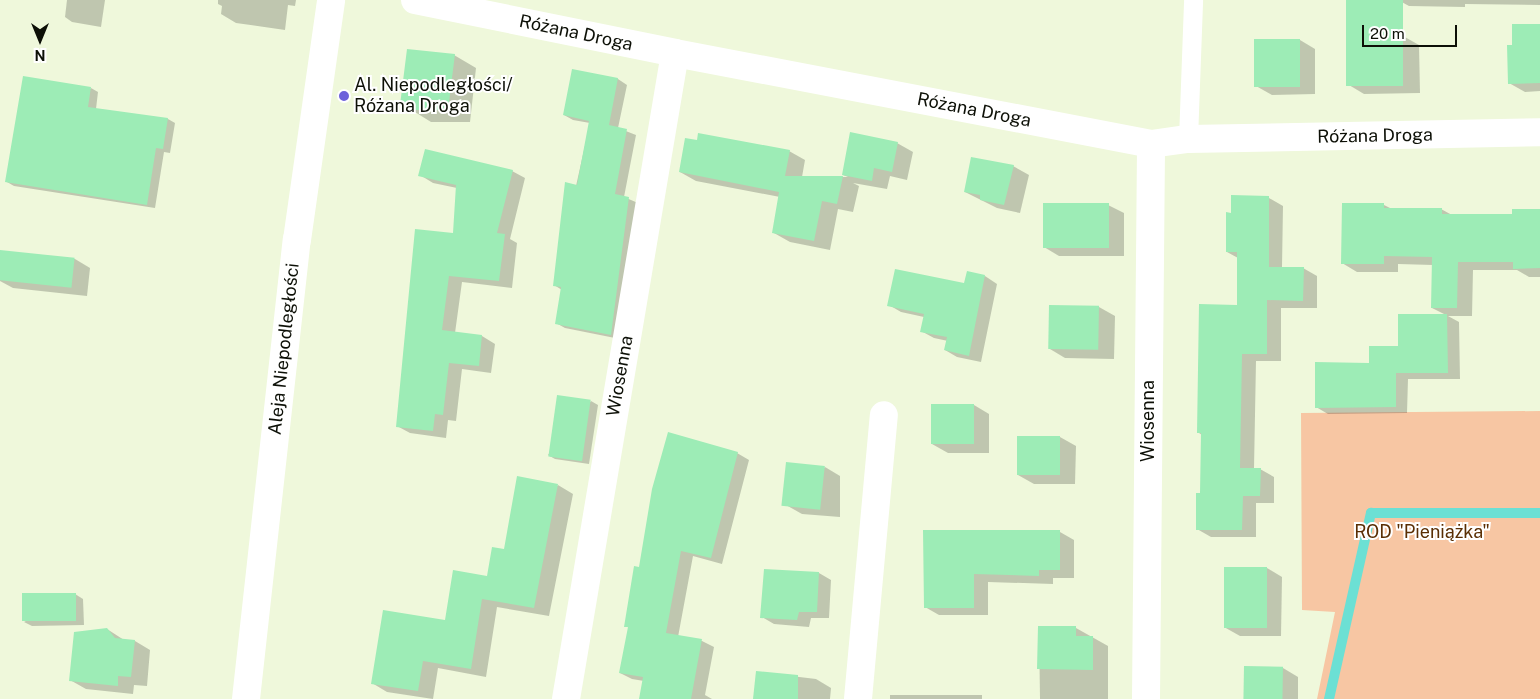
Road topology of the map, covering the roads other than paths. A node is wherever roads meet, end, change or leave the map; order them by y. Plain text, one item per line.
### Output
1 (332, 0) edge
2 (415, 0) edge
3 (1193, 0) edge
4 (675, 53) junction
5 (1540, 132) edge
6 (1188, 140) junction
7 (1150, 144) junction
8 (884, 415) dead end
9 (246, 699) edge
10 (566, 699) edge
11 (858, 699) edge
12 (1146, 699) edge

1 - 9 street, Aleja Niepodległości
2 - 4 street, Różana Droga
3 - 6 lane
4 - 7 street, Różana Droga
4 - 10 street, Wiosenna
5 - 6 street, Różana Droga
6 - 7 street, Różana Droga
7 - 12 street, Wiosenna
8 - 11 street

